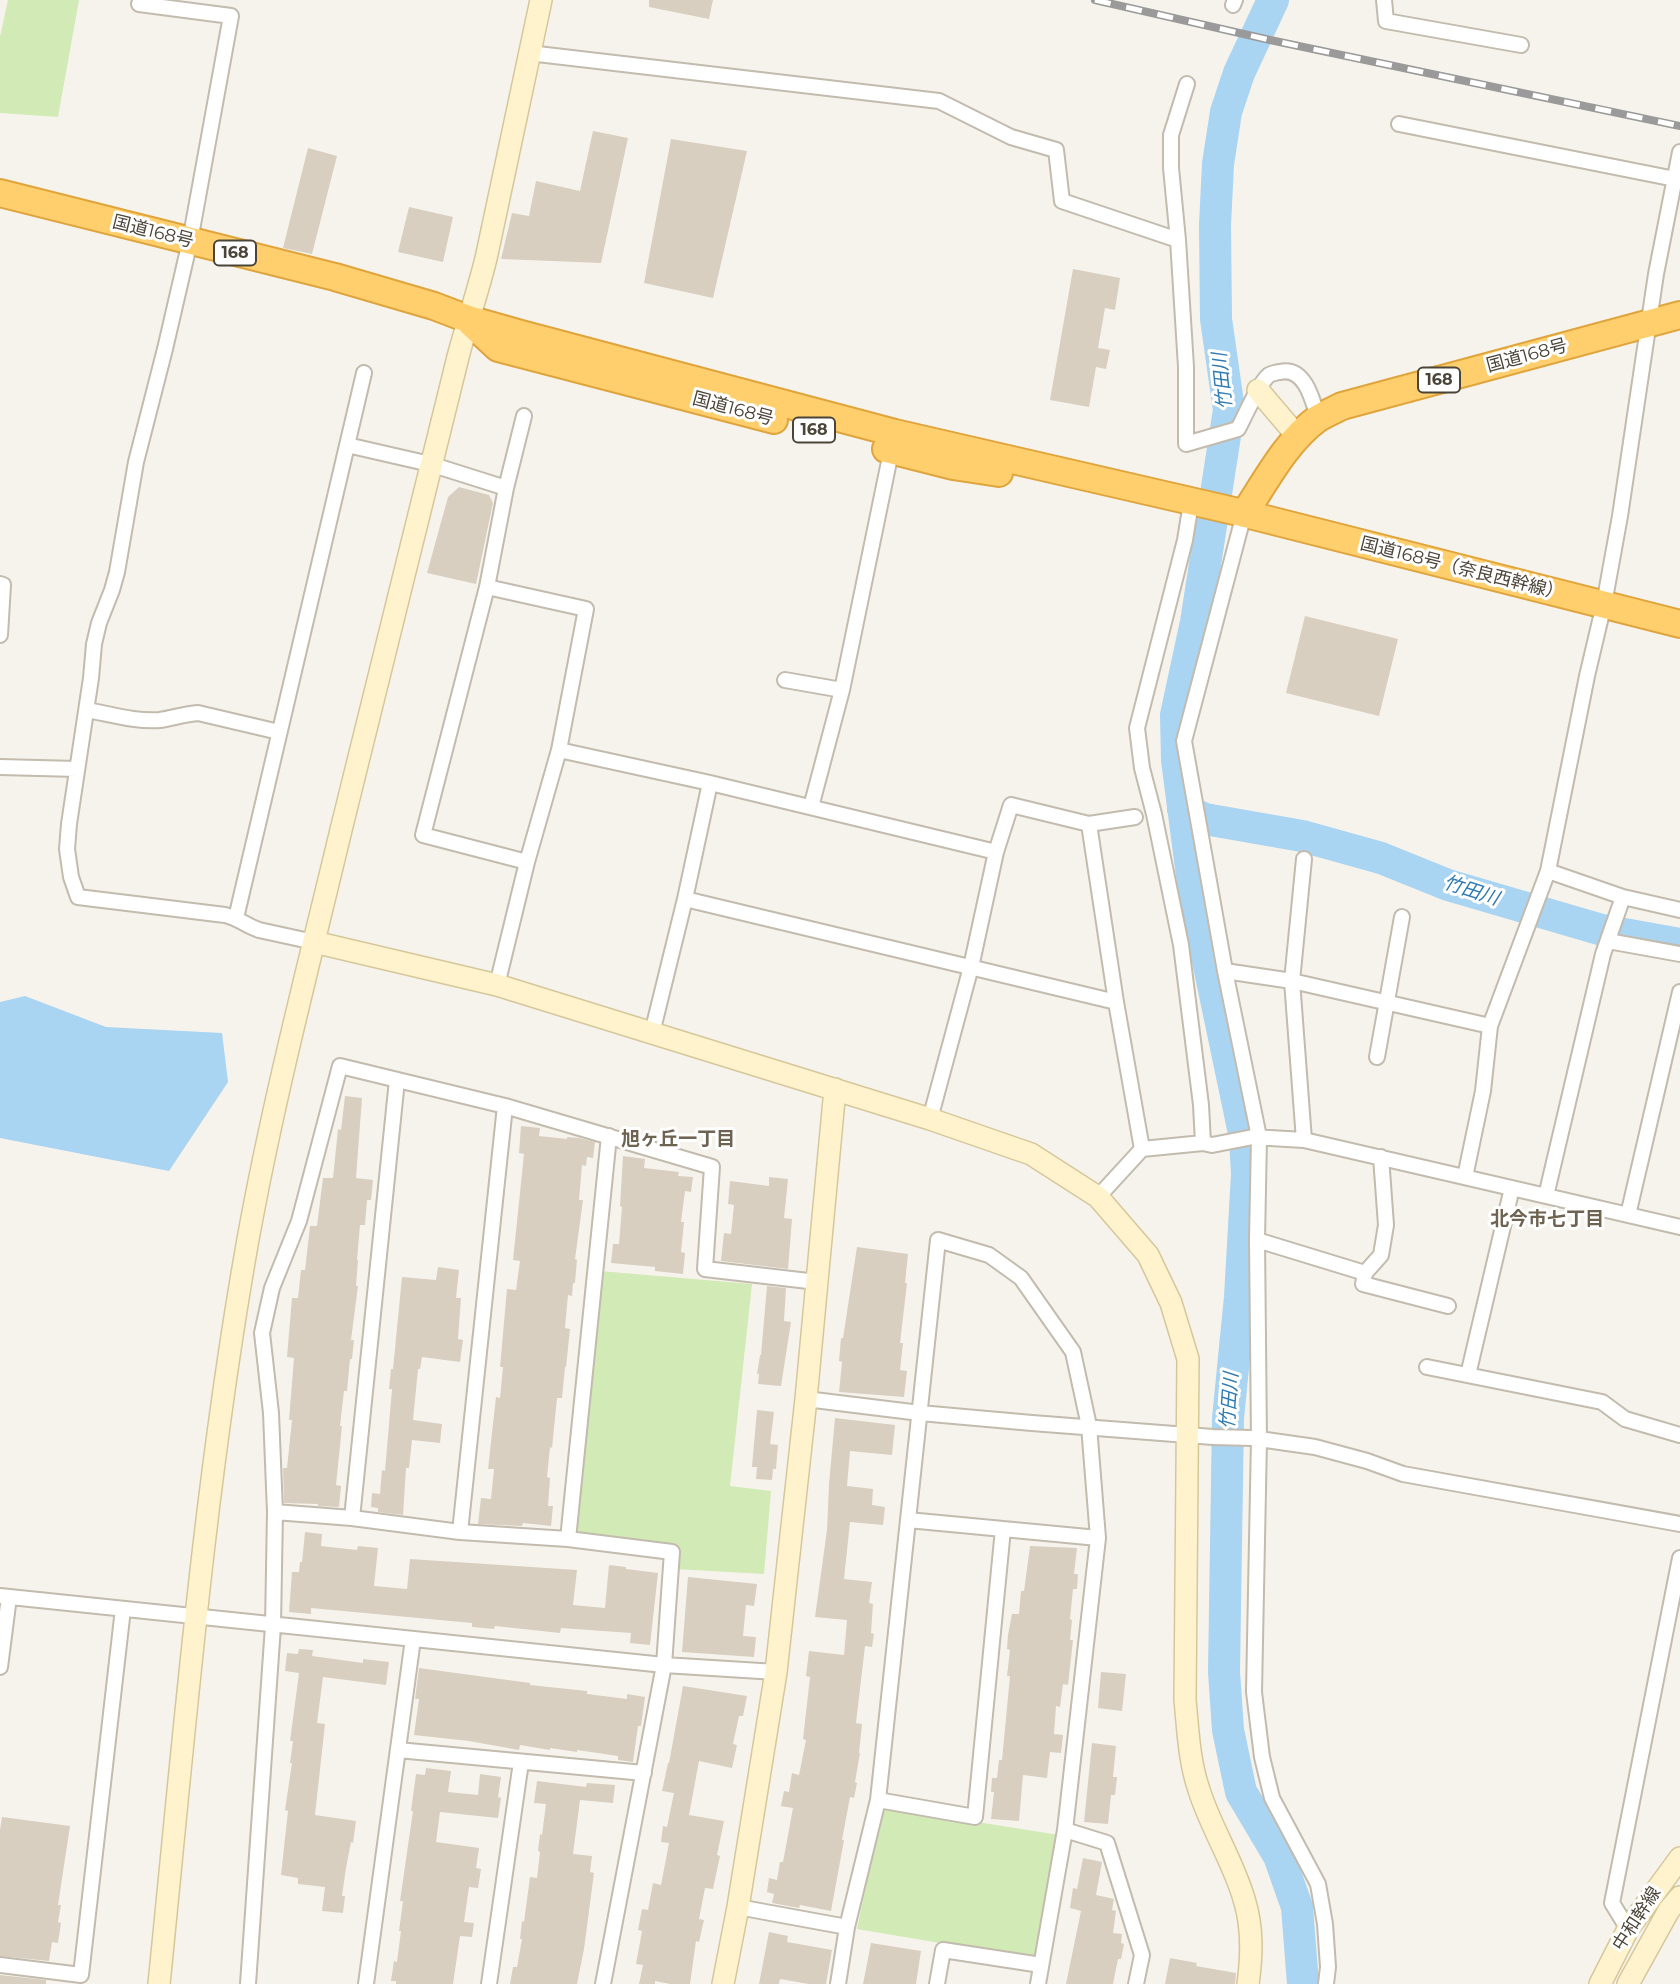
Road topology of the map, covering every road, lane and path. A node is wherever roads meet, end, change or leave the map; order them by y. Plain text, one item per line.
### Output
1 (541, 0) edge
2 (1384, 0) edge
3 (139, 4) dead end
4 (1521, 45) dead end
5 (529, 53) junction
6 (1187, 84) dead end
7 (1399, 124) dead end
8 (1680, 152) edge
9 (1675, 179) junction
10 (0, 193) edge
11 (1178, 240) junction
12 (190, 241) junction
13 (1680, 315) edge
14 (468, 319) junction
15 (1650, 322) junction
16 (364, 373) dead end
17 (1258, 390) junction
18 (524, 416) dead end
19 (1318, 418) junction
20 (1298, 437) junction
21 (893, 442) junction
22 (347, 445) junction
23 (430, 464) junction
24 (506, 488) junction
25 (1183, 501) junction
26 (1239, 513) junction
27 (0, 584) edge
28 (486, 587) junction
29 (1604, 604) junction
30 (1680, 624) edge
31 (0, 635) edge
32 (785, 680) dead end
33 (842, 690) junction
34 (87, 710) junction
35 (279, 732) junction
36 (559, 750) junction
37 (0, 767) edge
38 (77, 769) junction
39 (710, 783) junction
40 (811, 807) junction
41 (1135, 817) dead end
42 (1089, 824) junction
43 (996, 852) junction
44 (1304, 859) dead end
45 (527, 862) junction
46 (1548, 871) junction
47 (1623, 897) junction
48 (685, 899) junction
49 (1680, 910) edge
50 (1402, 917) dead end
51 (236, 918) junction
52 (1608, 941) junction
53 (314, 942) junction
54 (1680, 954) edge
55 (971, 967) junction
56 (1225, 971) junction
57 (1292, 981) junction
58 (497, 985) junction
59 (1680, 992) edge
60 (1386, 1001) junction
61 (1115, 1002) junction
62 (1490, 1026) junction
63 (652, 1033) junction
64 (1377, 1057) dead end
65 (397, 1080) junction
66 (835, 1089) junction
67 (505, 1106) junction
68 (930, 1119) junction
69 (609, 1136) junction
70 (1256, 1137) junction
71 (1304, 1140) junction
72 (1207, 1144) junction
73 (1142, 1150) junction
74 (1381, 1157) junction
75 (1465, 1177) junction
76 (1512, 1188) junction
77 (1546, 1196) junction
78 (1098, 1197) junction
79 (1628, 1214) junction
80 (1680, 1227) edge
81 (1257, 1240) junction
82 (1365, 1273) junction
83 (817, 1282) junction
84 (1448, 1306) dead end
85 (1427, 1367) dead end
86 (1468, 1375) junction
87 (806, 1399) junction
88 (920, 1413) junction
89 (1089, 1426) junction
90 (1189, 1434) junction
91 (1680, 1435) edge
92 (1256, 1438) junction
93 (275, 1512) junction
94 (352, 1518) junction
95 (908, 1520) junction
96 (1680, 1524) edge
97 (1003, 1529) junction
98 (460, 1532) junction
99 (1098, 1538) junction
100 (568, 1539) junction
101 (1680, 1558) edge
102 (4, 1597) edge
103 (123, 1609) junction
104 (196, 1616) junction
105 (273, 1626) junction
106 (413, 1639) junction
107 (664, 1665) junction
108 (0, 1667) edge
109 (776, 1672) junction
110 (398, 1750) junction
111 (521, 1762) junction
112 (644, 1773) junction
113 (878, 1800) junction
114 (1065, 1830) junction
115 (1680, 1845) edge
116 (1674, 1866) edge
117 (1680, 1897) edge
118 (738, 1907) junction
119 (847, 1927) junction
120 (1628, 1928) junction
121 (0, 1965) edge
122 (1041, 1965) junction
123 (159, 1984) edge
124 (247, 1984) edge
125 (366, 1984) edge
126 (489, 1984) edge
127 (603, 1984) edge
128 (723, 1984) edge
129 (838, 1984) edge
130 (937, 1984) edge
131 (1038, 1984) edge
132 (1136, 1984) edge
133 (1248, 1984) edge
134 (1326, 1984) edge
135 (1600, 1984) edge
136 (1628, 1984) edge

1 - 5 street
2 - 4 street
3 - 12 street
5 - 11 street
5 - 14 street
6 - 11 street
7 - 9 street
8 - 9 street
9 - 15 street
10 - 12 highway, 国道168号 / 168
11 - 17 street
12 - 14 highway, 国道168号 / 168
12 - 34 street
13 - 15 highway, 国道168号 / 168
14 - 21 highway, 国道168号 / 168
14 - 23 street
15 - 19 highway, 国道168号 / 168
15 - 29 street
16 - 22 street
17 - 19 street
17 - 20 street
18 - 24 street
19 - 20 highway, 国道168号 / 168
20 - 26 highway, 国道168号 / 168
21 - 25 highway, 国道168号 / 168
21 - 33 street
22 - 23 street
22 - 35 street
23 - 24 street
23 - 53 street
24 - 28 street
25 - 26 highway, 国道168号 / 168
25 - 72 street
26 - 29 highway, 国道168号（奈良西幹線） / 168
26 - 56 street
27 - 31 street
28 - 36 street
28 - 45 street
29 - 30 highway, 国道168号（奈良西幹線） / 168
29 - 46 street
32 - 33 street
33 - 40 street
34 - 35 street
34 - 38 street
35 - 51 street
36 - 39 street
36 - 45 street
37 - 38 street
38 - 51 street
39 - 40 street
39 - 48 street
40 - 43 street
41 - 42 street
42 - 43 street
42 - 61 street
43 - 55 street
44 - 57 street
45 - 58 street
46 - 47 street
46 - 62 street
47 - 49 street
47 - 52 street
48 - 55 street
48 - 63 street
50 - 60 street
51 - 53 street
52 - 54 street
52 - 77 street
53 - 58 street
53 - 104 street
55 - 61 street
55 - 68 street
56 - 57 street
56 - 70 street
57 - 60 street
57 - 71 street
58 - 63 street
59 - 79 street
60 - 62 street
60 - 64 street
61 - 73 street
62 - 75 street
63 - 66 street
65 - 67 street
65 - 93 street
65 - 94 street
66 - 68 street
66 - 83 street
67 - 69 street
67 - 98 street
68 - 78 street
69 - 83 street
69 - 100 street
70 - 71 street
70 - 72 street
70 - 81 street
71 - 74 street
72 - 73 street
73 - 78 street
74 - 75 street
74 - 82 street
75 - 76 street
76 - 77 street
76 - 86 street
77 - 79 street
78 - 90 street
79 - 80 street
81 - 82 street
81 - 92 street
82 - 84 street
83 - 87 street
85 - 86 street
86 - 91 street
87 - 88 street
87 - 109 street
88 - 89 street
88 - 89 street
88 - 95 street
89 - 90 street
89 - 99 street
90 - 92 street
90 - 133 street
92 - 96 street
92 - 134 street
93 - 94 street
93 - 105 street
94 - 98 street
95 - 97 street
95 - 113 street
97 - 99 street
97 - 113 street
98 - 100 street
99 - 114 street
100 - 107 street
101 - 120 street
102 - 103 street
102 - 108 street
103 - 104 street
103 - 121 street
104 - 105 street
104 - 123 street
105 - 106 street
105 - 124 street
106 - 107 street
106 - 110 street
107 - 109 street
107 - 112 street
109 - 118 street
110 - 111 street
110 - 125 street
111 - 112 street
111 - 126 street
112 - 127 street
113 - 119 street
114 - 122 street
114 - 132 street
115 - 116 street, 中和幹線
116 - 120 street, 中和幹線
117 - 136 street, 中和幹線
118 - 119 street
118 - 128 street
119 - 129 street
120 - 135 street, 中和幹線
122 - 130 street
122 - 131 street

